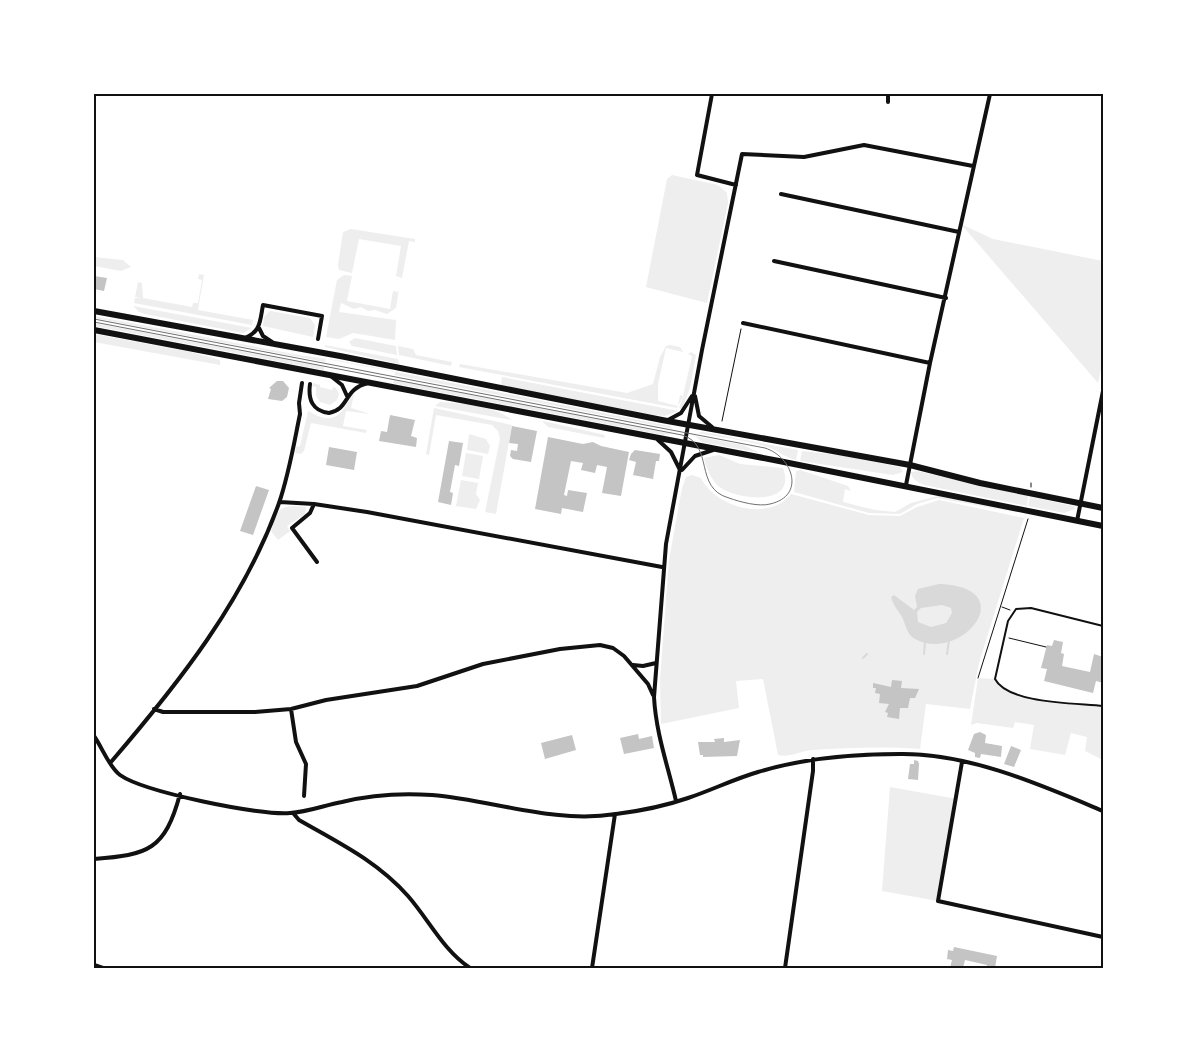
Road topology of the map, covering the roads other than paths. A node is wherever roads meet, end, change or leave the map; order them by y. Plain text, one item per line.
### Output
1 (712, 94) edge
2 (888, 94) edge
3 (990, 94) edge
4 (888, 102) dead end
5 (973, 166) junction
6 (736, 185) junction
7 (781, 194) dead end
8 (959, 232) junction
9 (774, 261) dead end
10 (946, 298) junction
11 (94, 311) edge
12 (743, 323) road end
13 (259, 328) junction
14 (94, 330) edge
15 (236, 338) junction
16 (318, 339) dead end
17 (280, 347) junction
18 (930, 363) junction
19 (327, 374) junction
20 (302, 383) dead end
21 (370, 383) junction
22 (310, 384) dead end
23 (1103, 391) edge
24 (694, 392) junction
25 (347, 396) junction
26 (662, 420) junction
27 (688, 424) junction
28 (714, 429) junction
29 (654, 437) junction
30 (685, 443) junction
31 (716, 449) junction
32 (910, 465) junction
33 (680, 472) junction
34 (906, 485) junction
35 (280, 502) junction
36 (1080, 503) junction
37 (314, 504) junction
38 (1103, 508) edge
39 (1077, 521) junction
40 (1103, 526) edge
41 (317, 562) dead end
42 (662, 567) junction
43 (1103, 626) edge
44 (656, 663) junction
45 (633, 665) junction
46 (654, 697) junction
47 (1103, 706) edge
48 (154, 709) junction
49 (291, 709) junction
50 (94, 736) edge
51 (813, 759) junction
52 (110, 762) junction
53 (962, 762) junction
54 (180, 794) junction
55 (304, 796) dead end
56 (676, 801) junction
57 (1103, 811) edge
58 (293, 813) junction
59 (615, 814) junction
60 (94, 859) edge
61 (1103, 937) edge
62 (94, 965) edge
63 (103, 968) edge
64 (470, 968) edge
65 (592, 968) edge
66 (785, 968) edge

1 - 6 street
2 - 4 street
3 - 5 street
5 - 6 street
5 - 8 street
6 - 24 street
7 - 8 street
8 - 10 street
9 - 10 street
10 - 18 street
11 - 15 main road
12 - 18 street
13 - 15 street
13 - 16 street
13 - 17 street
14 - 19 main road
15 - 17 main road
17 - 26 main road
18 - 32 street
19 - 21 main road
19 - 25 street
20 - 35 street
21 - 25 street
21 - 29 main road
22 - 25 street
23 - 36 street
24 - 26 street
24 - 27 street
24 - 28 street
26 - 27 main road
27 - 28 main road
27 - 30 street
28 - 32 main road
29 - 30 main road
29 - 33 street
30 - 31 main road
30 - 33 street
31 - 33 street
31 - 34 main road
32 - 34 street
32 - 36 main road
33 - 42 street
34 - 39 main road
35 - 37 street
35 - 48 street
36 - 38 main road
36 - 39 street
37 - 41 street
37 - 42 street
39 - 40 main road
42 - 44 street
43 - 47 lane
44 - 45 street
44 - 46 street
45 - 46 street
45 - 49 street
46 - 56 street
48 - 49 street
48 - 52 street
49 - 55 street
50 - 52 street
51 - 53 street
51 - 56 street
51 - 66 street
52 - 54 street
53 - 57 street
53 - 61 street
54 - 58 street
54 - 60 street
56 - 59 street
58 - 59 street
58 - 64 street
59 - 65 street
62 - 63 street

